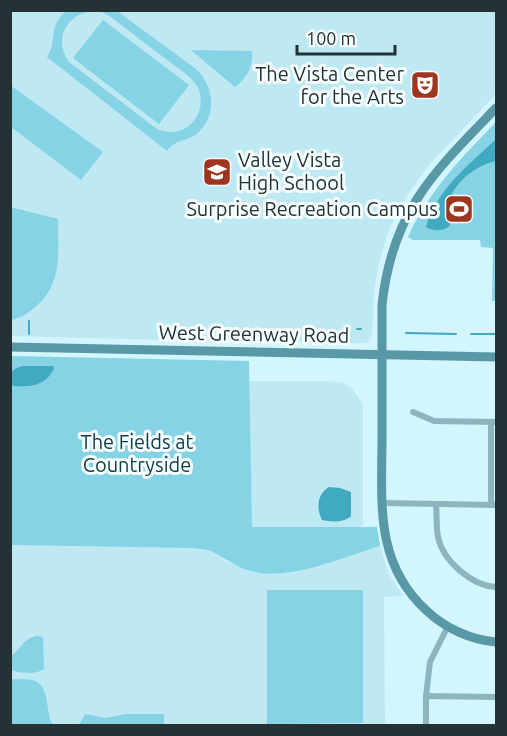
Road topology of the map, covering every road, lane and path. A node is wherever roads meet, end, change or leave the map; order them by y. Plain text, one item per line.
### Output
1 (496, 108) edge
2 (10, 347) edge
3 (382, 355) junction
4 (496, 357) edge
5 (413, 412) dead end
6 (494, 422) edge
7 (382, 502) junction
8 (436, 504) junction
9 (494, 505) edge
10 (496, 587) edge
11 (447, 626) junction
12 (496, 642) edge
13 (426, 696) junction
14 (496, 696) edge
15 (426, 726) edge

1 - 3 street
2 - 3 street, West Greenway Road
3 - 4 street, West Greenway Road
3 - 7 street
5 - 6 street
6 - 9 street
7 - 8 street
7 - 11 street
8 - 9 street
8 - 10 street
11 - 12 street
11 - 13 street
13 - 14 street
13 - 15 street

